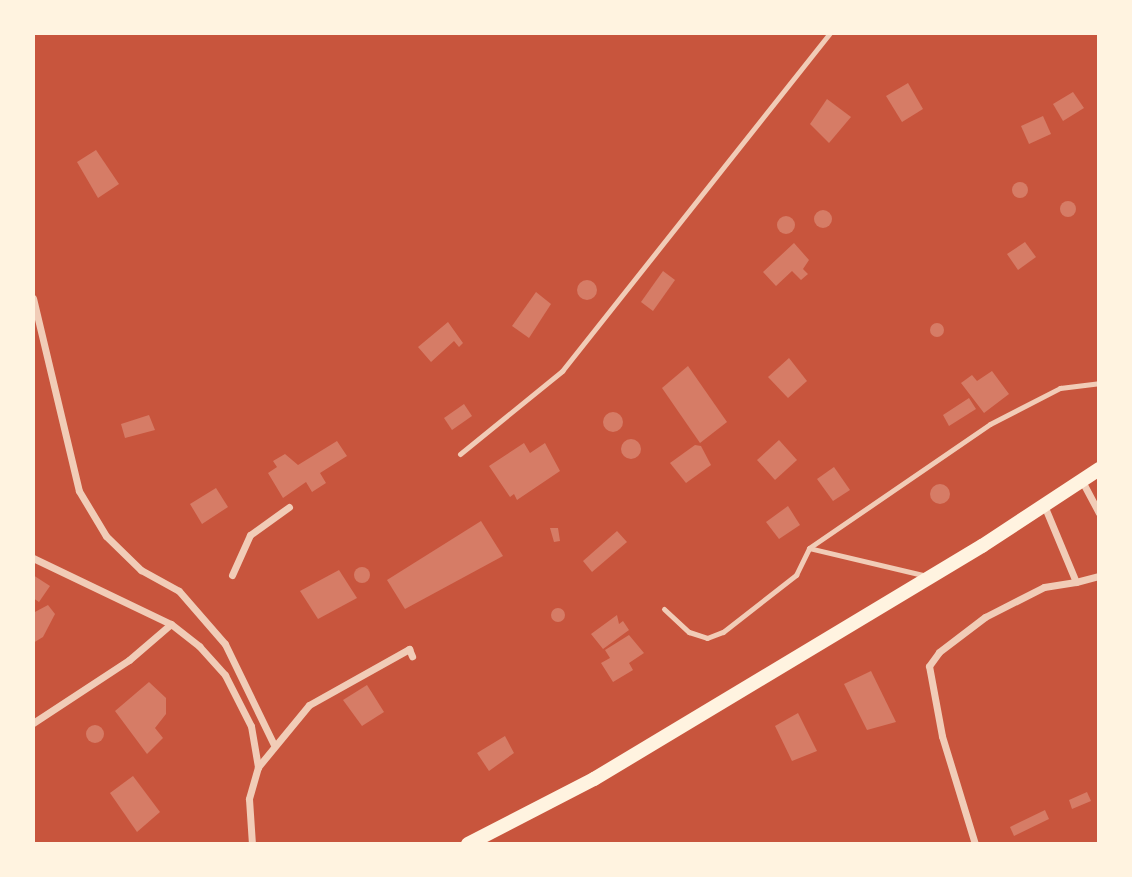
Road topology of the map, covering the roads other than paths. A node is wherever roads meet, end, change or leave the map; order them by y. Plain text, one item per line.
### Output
1 (830, 33) edge
2 (33, 298) edge
3 (1099, 383) edge
4 (460, 454) dead end
5 (1099, 469) edge
6 (1081, 480) junction
7 (1044, 505) junction
8 (289, 507) dead end
9 (1099, 513) edge
10 (809, 548) junction
11 (33, 558) edge
12 (232, 575) dead end
13 (927, 576) junction
14 (1099, 576) edge
15 (1076, 582) junction
16 (664, 609) dead end
17 (171, 624) junction
18 (412, 656) dead end
19 (33, 723) edge
20 (274, 745) junction
21 (258, 767) junction
22 (252, 844) edge
23 (468, 844) edge
24 (975, 844) edge

1 - 4 lane
2 - 20 street
3 - 10 lane
5 - 6 main road
6 - 7 main road
6 - 9 street
7 - 13 main road
7 - 15 street
8 - 12 street
10 - 13 lane
10 - 16 lane
11 - 17 street
13 - 23 main road
14 - 15 street
15 - 24 street
17 - 19 street
17 - 21 street
18 - 20 street
20 - 21 street
21 - 22 street

